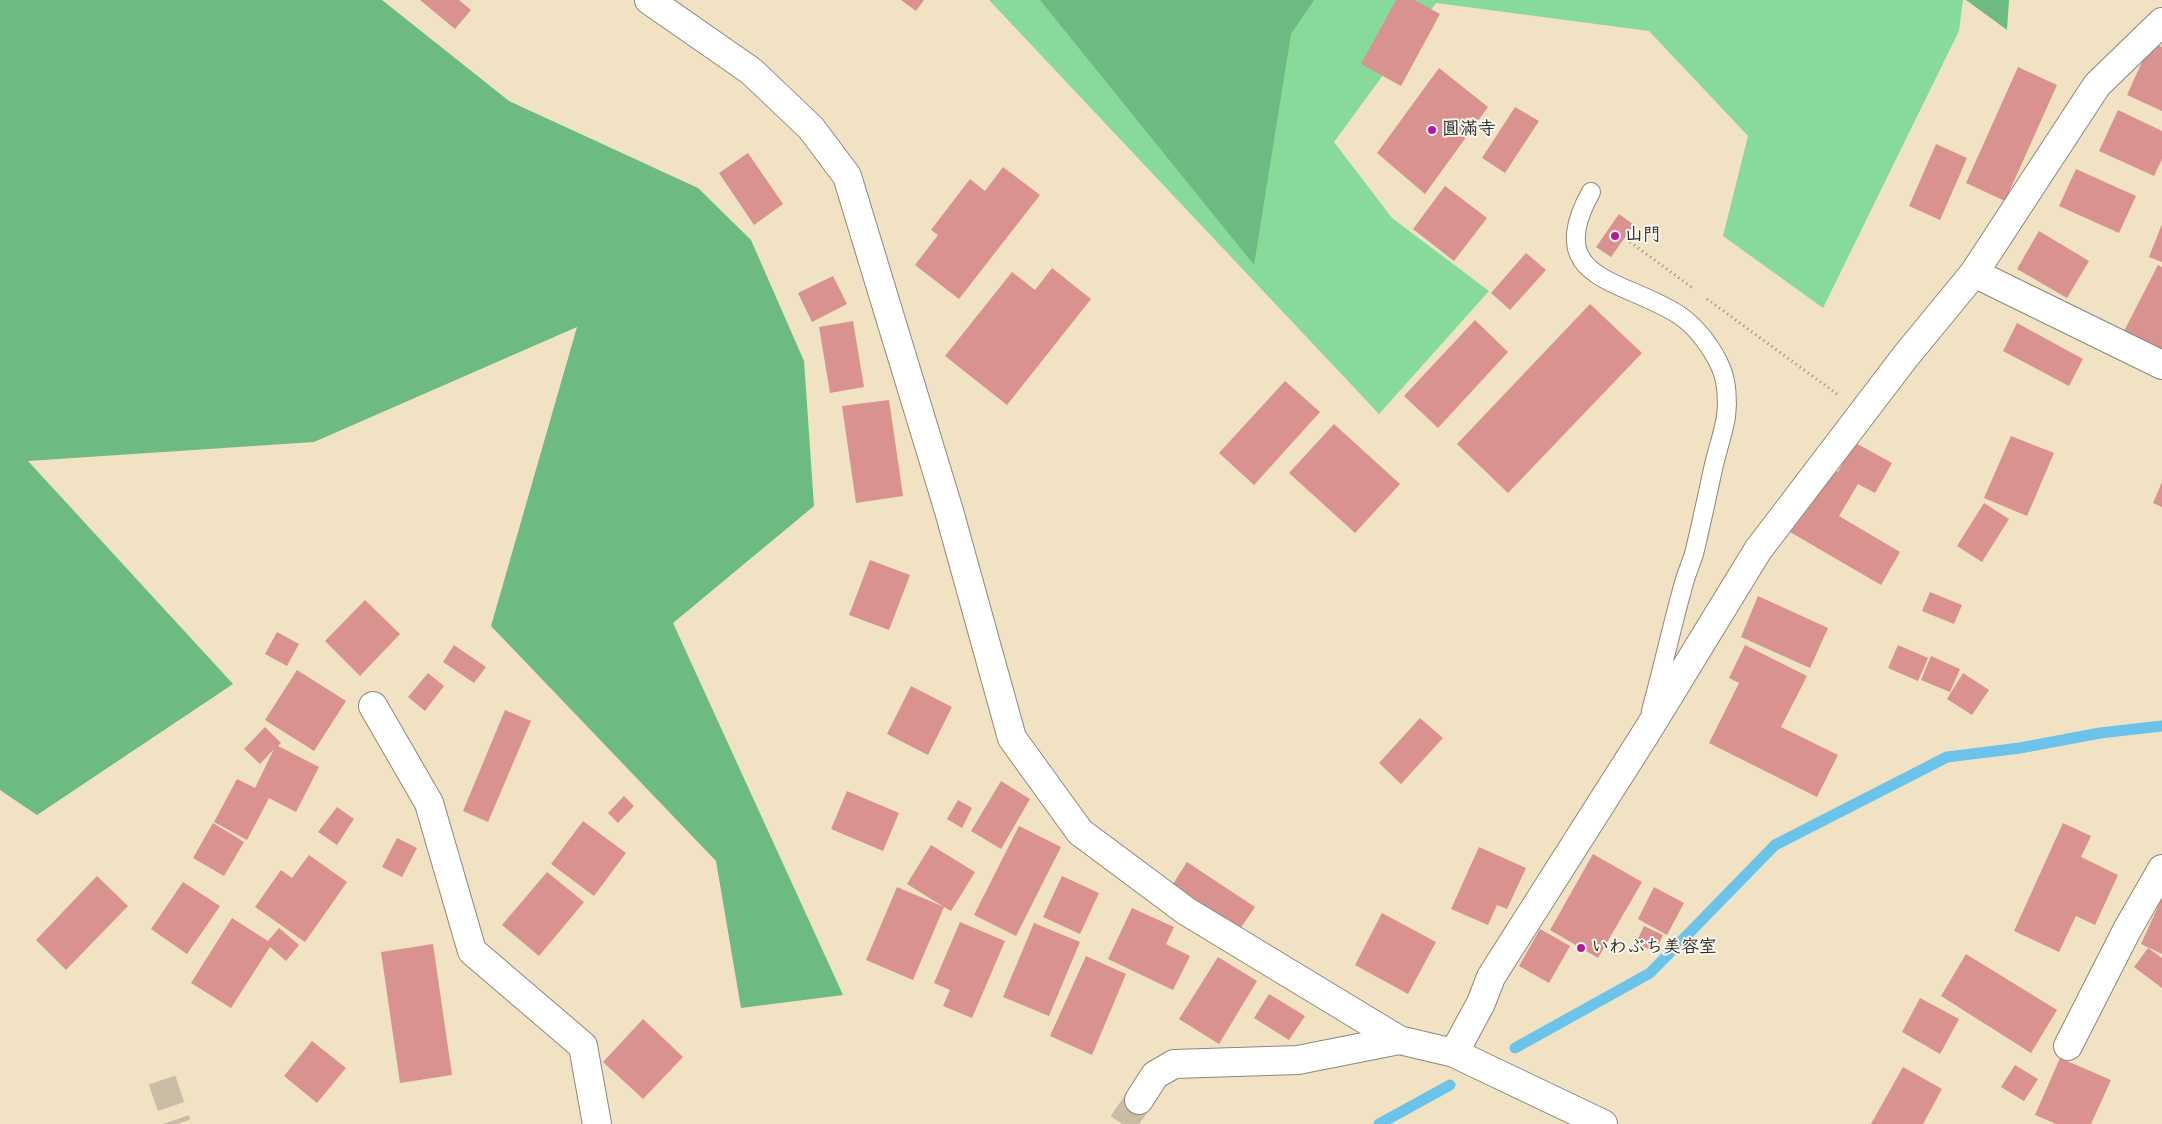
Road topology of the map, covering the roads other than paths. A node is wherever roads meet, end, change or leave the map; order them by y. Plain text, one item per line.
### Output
1 (649, 0) edge
2 (2162, 22) edge
3 (1591, 192) dead end
4 (1974, 273) junction
5 (2162, 365) edge
6 (373, 706) dead end
7 (1646, 733) junction
8 (2162, 869) edge
9 (1399, 1040) junction
10 (2068, 1046) dead end
11 (1454, 1053) junction
12 (1139, 1100) tunnel mouth
13 (597, 1124) edge
14 (1603, 1124) edge

1 - 9 street
2 - 4 street
3 - 7 lane
4 - 5 street
4 - 7 street
6 - 13 street
7 - 11 street
8 - 10 street
9 - 11 street
9 - 12 street
11 - 14 street

